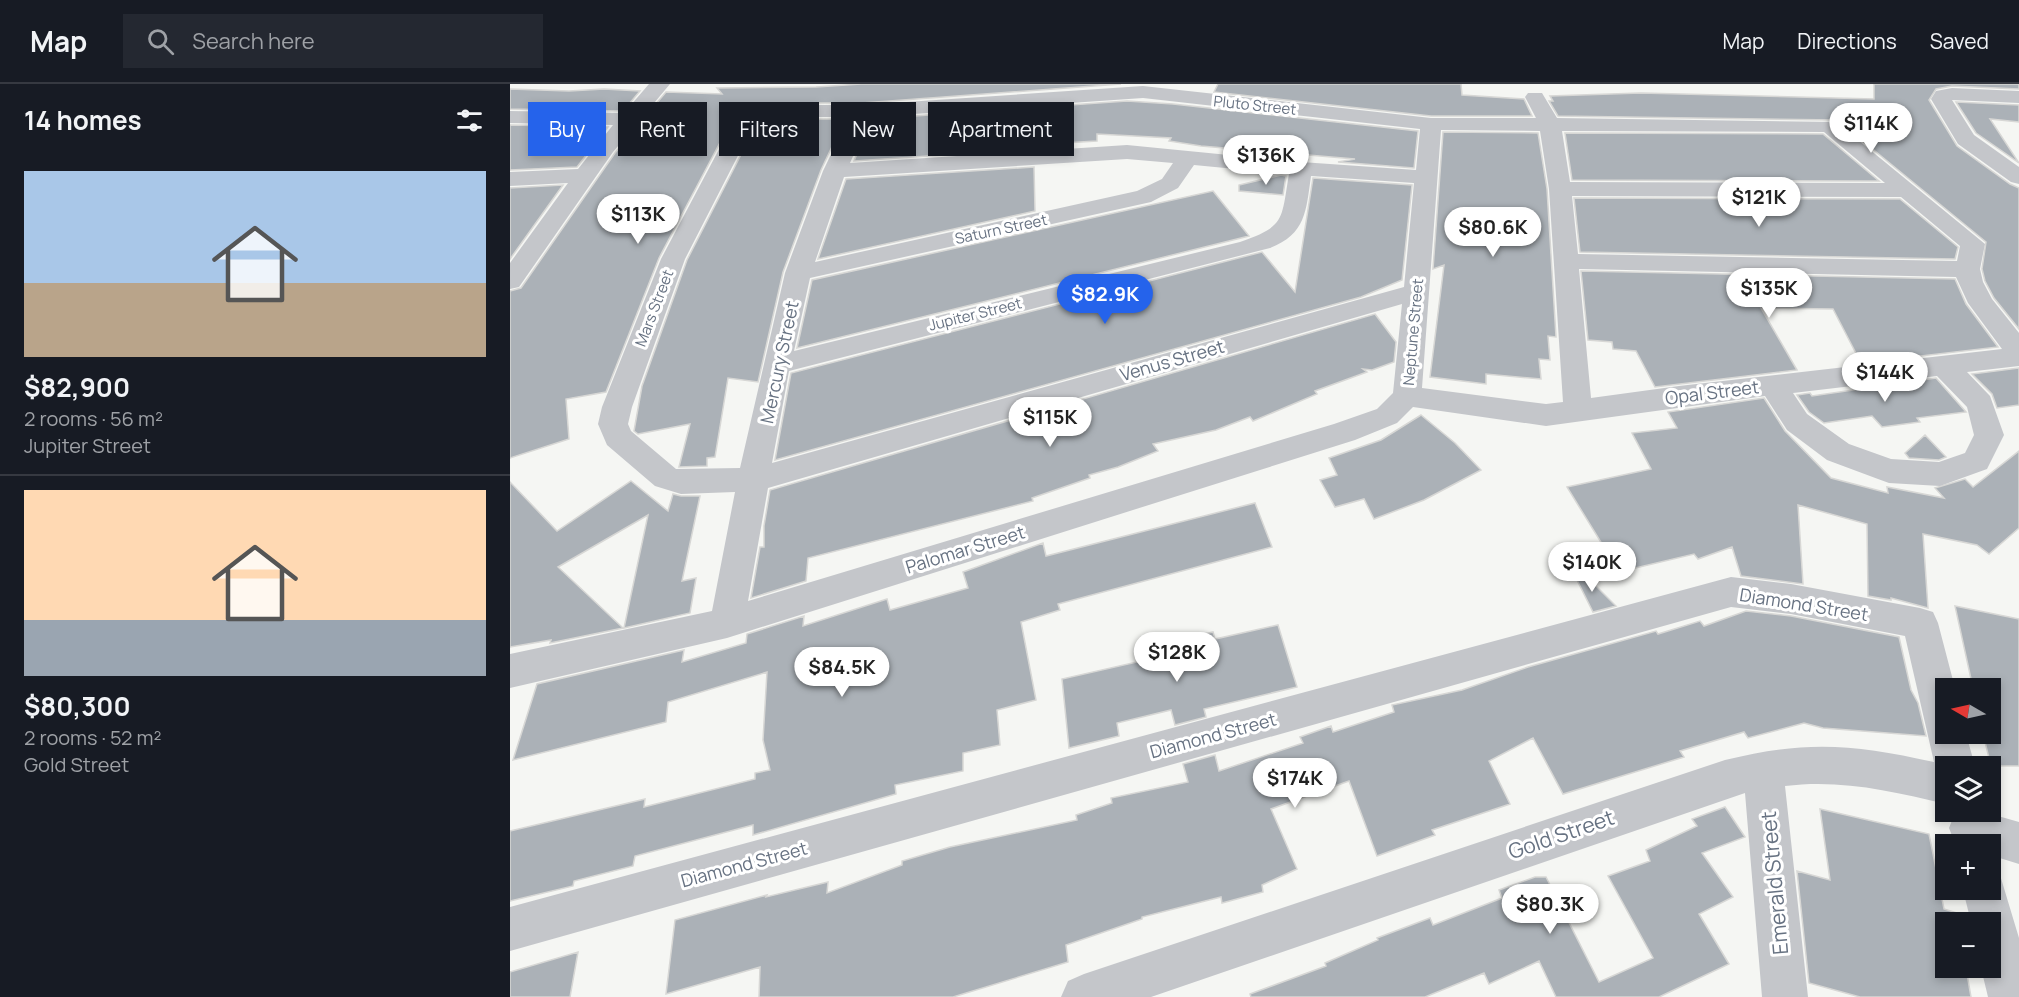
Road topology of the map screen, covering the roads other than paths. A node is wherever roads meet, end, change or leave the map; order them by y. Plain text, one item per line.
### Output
1 (660, 84) edge
2 (1954, 89) edge
3 (1535, 97) dead end
4 (2019, 98) edge
5 (644, 102) edge
6 (916, 107) edge
7 (831, 111) edge
8 (510, 117) edge
9 (618, 120) edge
10 (1431, 124) junction
11 (1550, 125) junction
12 (618, 133) edge
13 (841, 156) edge
14 (1187, 158) junction
15 (1301, 169) junction
16 (834, 171) junction
17 (585, 175) junction
18 (1426, 177) junction
19 (2019, 177) edge
20 (510, 178) edge
21 (1560, 189) junction
22 (1906, 190) junction
23 (538, 242) junction
24 (510, 244) edge
25 (1568, 261) junction
26 (1967, 269) junction
27 (798, 273) junction
28 (510, 281) edge
29 (1416, 292) junction
30 (2019, 352) edge
31 (2019, 357) edge
32 (777, 365) junction
33 (1944, 366) junction
34 (1773, 385) junction
35 (1407, 396) junction
36 (1578, 410) junction
37 (754, 480) junction
38 (727, 623) junction
39 (510, 671) edge
40 (1935, 684) edge
41 (1764, 769) junction
42 (1935, 782) edge
43 (1970, 828) edge
44 (2019, 843) edge
45 (1987, 900) edge
46 (510, 929) edge
47 (1084, 997) edge
48 (1785, 997) edge
49 (2011, 997) edge

1 - 5 street
2 - 4 street
2 - 19 street
3 - 11 street
6 - 10 street, Pluto Street
7 - 37 street, Mars Street
8 - 9 street
10 - 11 street, Pluto Street
10 - 18 street, Neptune Street
11 - 21 street
11 - 22 street, Pluto Street
12 - 17 street
13 - 16 street, Mercury Street
14 - 15 street
14 - 16 street
14 - 27 street, Saturn Street
15 - 18 street
15 - 32 street, Jupiter Street
16 - 27 street, Mercury Street
17 - 20 street
17 - 23 street
18 - 29 street, Neptune Street
21 - 22 street
21 - 25 street
22 - 26 street
23 - 24 street
23 - 28 street
25 - 26 street
25 - 36 street
26 - 30 street
27 - 32 street, Mercury Street
29 - 35 street, Neptune Street
29 - 37 street, Venus Street
31 - 33 street, Opal Street
32 - 37 street, Mercury Street
33 - 34 street, Opal Street
33 - 34 street
34 - 36 street, Opal Street
35 - 36 street, Opal Street
35 - 38 street, Palomar Street
37 - 38 street, Mercury Street
38 - 39 street, Palomar Street
40 - 46 street, Diamond Street
41 - 42 street, Gold Street
41 - 47 street, Gold Street
41 - 48 street, Emerald Street
43 - 44 street
45 - 49 street

